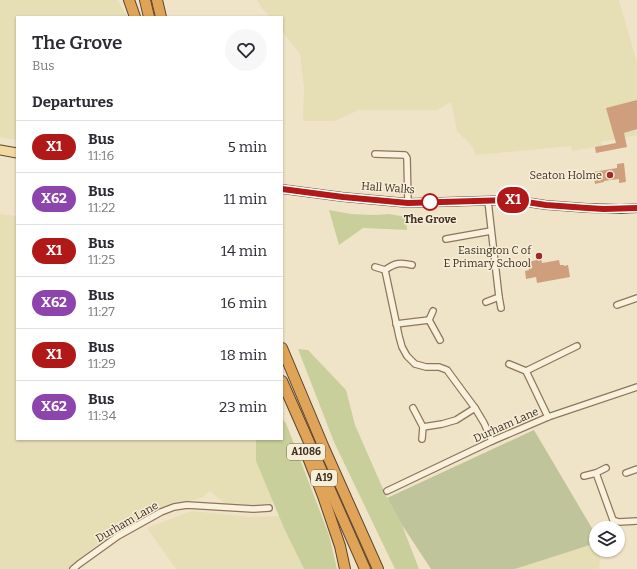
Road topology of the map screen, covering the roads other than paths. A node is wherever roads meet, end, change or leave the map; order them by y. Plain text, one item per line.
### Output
1 (129, 0) edge
2 (145, 0) edge
3 (157, 0) edge
4 (135, 16) edge
5 (149, 16) edge
6 (161, 16) edge
7 (0, 150) edge
8 (16, 153) edge
9 (375, 154) dead end
10 (283, 189) edge
11 (488, 201) junction
12 (408, 203) junction
13 (637, 208) edge
14 (491, 230) junction
15 (446, 238) dead end
16 (412, 265) dead end
17 (374, 267) dead end
18 (385, 270) junction
19 (499, 298) junction
20 (637, 298) edge
21 (486, 302) dead end
22 (617, 305) dead end
23 (501, 308) dead end
24 (433, 311) dead end
25 (429, 320) junction
26 (396, 324) junction
27 (440, 340) dead end
28 (577, 346) dead end
29 (283, 350) edge
30 (509, 364) dead end
31 (526, 371) junction
32 (283, 384) edge
33 (637, 387) edge
34 (413, 408) dead end
35 (475, 408) junction
36 (548, 417) junction
37 (422, 427) junction
38 (422, 438) dead end
39 (492, 442) junction
40 (324, 448) junction
41 (606, 468) dead end
42 (636, 471) edge
43 (596, 473) junction
44 (626, 473) dead end
45 (584, 476) dead end
46 (387, 491) dead end
47 (268, 508) dead end
48 (637, 521) edge
49 (73, 569) edge
50 (345, 569) edge
51 (365, 569) edge
52 (378, 569) edge
53 (385, 569) edge

1 - 4 highway
2 - 5 highway
3 - 6 highway
7 - 8 main road
9 - 12 street
10 - 12 main road, Hall Walks
11 - 12 main road, Hall Walks
11 - 13 main road, Hall Walks
11 - 14 street
14 - 15 street
14 - 19 street
16 - 18 street
17 - 18 street
18 - 26 street
19 - 21 street
19 - 23 street
20 - 22 street
24 - 25 street
25 - 26 street
25 - 27 street
26 - 35 street
28 - 31 street
29 - 40 highway, A19
30 - 31 street
31 - 36 street
32 - 50 highway, A1086
32 - 51 highway, A19
33 - 36 street, Durham Lane
34 - 37 street
35 - 37 street
35 - 39 street
36 - 39 street, Durham Lane
37 - 38 street
39 - 46 street, Durham Lane
40 - 52 highway, A19
40 - 53 highway, A1086
41 - 43 street
42 - 44 street
43 - 45 street
43 - 48 street
47 - 49 street, Durham Lane

